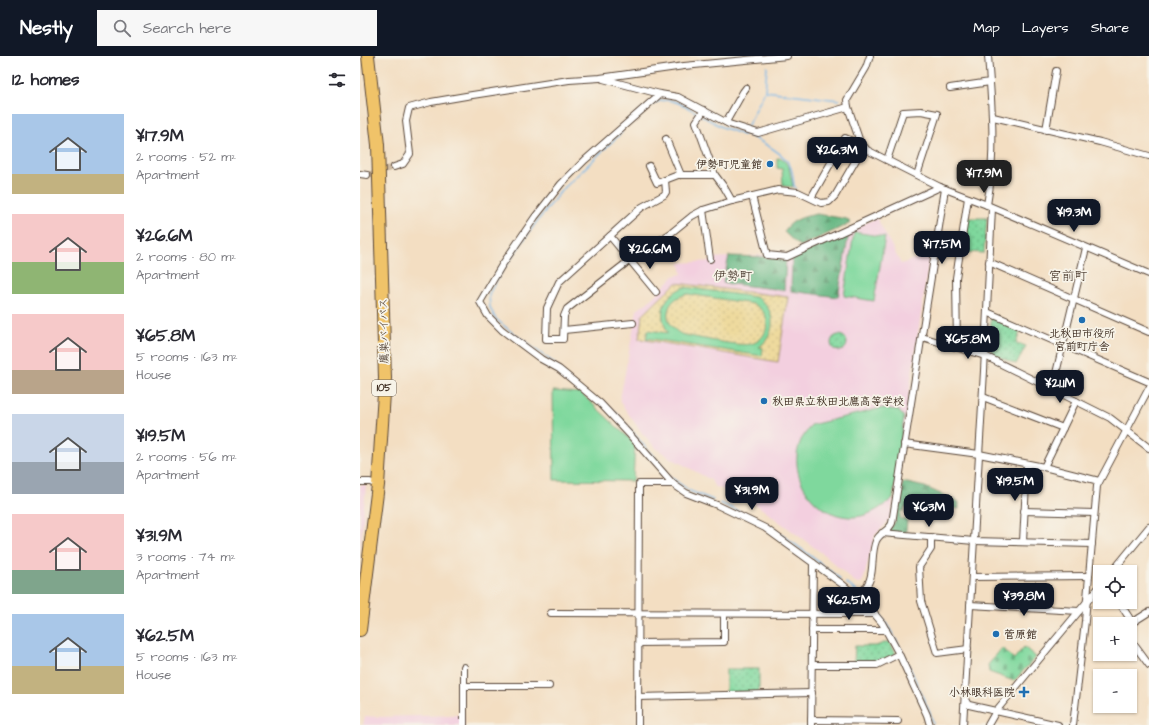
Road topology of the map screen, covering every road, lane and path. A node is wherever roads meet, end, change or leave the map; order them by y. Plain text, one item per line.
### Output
1 (368, 56) edge
2 (787, 56) edge
3 (870, 56) edge
4 (988, 56) edge
5 (1056, 71) dead end
6 (600, 78) junction
7 (990, 82) junction
8 (746, 88) dead end
9 (950, 88) dead end
10 (660, 94) junction
11 (848, 108) junction
12 (703, 111) junction
13 (993, 117) junction
14 (726, 122) junction
15 (1046, 130) junction
16 (666, 139) dead end
17 (864, 146) junction
18 (1149, 156) edge
19 (887, 160) junction
20 (649, 166) dead end
21 (394, 168) tunnel mouth
22 (680, 175) junction
23 (715, 175) junction
24 (917, 175) junction
25 (665, 180) junction
26 (942, 188) junction
27 (752, 196) junction
28 (811, 198) junction
29 (968, 198) junction
30 (732, 201) junction
31 (990, 206) junction
32 (703, 210) junction
33 (610, 236) junction
34 (1086, 248) junction
35 (710, 259) dead end
36 (630, 260) junction
37 (989, 262) junction
38 (1149, 274) edge
39 (656, 292) dead end
40 (1074, 299) junction
41 (987, 312) junction
42 (633, 323) dead end
43 (564, 330) junction
44 (1149, 332) edge
45 (922, 337) junction
46 (1063, 345) junction
47 (957, 347) junction
48 (985, 356) junction
49 (1149, 382) edge
50 (1149, 388) edge
51 (1052, 390) junction
52 (983, 397) junction
53 (1076, 401) junction
54 (1063, 428) junction
55 (1127, 430) junction
56 (904, 444) junction
57 (1149, 448) edge
58 (979, 454) junction
59 (1027, 464) junction
60 (1044, 467) junction
61 (1099, 481) junction
62 (360, 482) edge
63 (673, 484) junction
64 (378, 485) junction
65 (1024, 511) junction
66 (1094, 513) junction
67 (1149, 528) edge
68 (882, 533) junction
69 (931, 537) junction
70 (974, 541) junction
71 (1022, 542) junction
72 (1092, 544) junction
73 (813, 563) junction
74 (1118, 565) edge
75 (1089, 576) junction
76 (972, 577) junction
77 (1093, 595) edge
78 (859, 596) junction
79 (1087, 602) junction
80 (970, 605) junction
81 (1079, 611) junction
82 (551, 613) dead end
83 (1148, 613) edge
84 (639, 614) junction
85 (724, 614) junction
86 (812, 614) junction
87 (876, 614) junction
88 (1137, 619) edge
89 (360, 630) edge
90 (812, 630) junction
91 (886, 630) junction
92 (639, 643) junction
93 (968, 649) junction
94 (1137, 649) edge
95 (899, 654) junction
96 (1149, 665) edge
97 (812, 666) junction
98 (464, 667) dead end
99 (464, 686) junction
100 (549, 686) dead end
101 (812, 694) junction
102 (638, 697) junction
103 (965, 699) junction
104 (996, 711) junction
105 (898, 721) dead end
106 (1028, 722) edge
107 (811, 723) edge
108 (464, 725) edge
109 (638, 725) edge
110 (930, 725) edge
111 (963, 725) edge
112 (988, 725) edge
113 (1058, 725) edge
114 (1073, 725) edge

1 - 64 highway, 鷹巣バイパス / 105
2 - 6 street
3 - 11 street
4 - 7 street
5 - 15 street
6 - 10 street
6 - 21 street
7 - 9 street
7 - 13 street
8 - 14 street
10 - 12 street
10 - 63 street
11 - 14 street
11 - 17 street
12 - 14 street
12 - 23 street
13 - 15 street
13 - 31 street
15 - 18 street
16 - 22 street
17 - 19 street
17 - 28 street
17 - 28 street
19 - 24 street
19 - 24 street
20 - 25 street
22 - 23 street
22 - 25 street
23 - 30 street
24 - 26 street
25 - 33 street
26 - 27 street
26 - 29 street
26 - 45 street
27 - 28 street
27 - 30 street
29 - 31 street
29 - 47 street
30 - 32 street
31 - 34 street
31 - 37 street
32 - 35 street
32 - 36 street
33 - 36 street
33 - 43 street
34 - 38 street
34 - 40 street
36 - 39 street
36 - 43 street
37 - 40 street
37 - 41 street
40 - 44 street
40 - 46 street
41 - 46 street
41 - 48 street
42 - 43 street
45 - 47 street
45 - 56 street
46 - 49 street
46 - 51 street
47 - 48 street
48 - 51 street
48 - 52 street
50 - 55 street
51 - 53 street
52 - 54 street
52 - 58 street
53 - 54 street
53 - 55 street
54 - 60 street
55 - 57 street
55 - 61 street
56 - 58 street
56 - 68 street
58 - 59 street
58 - 70 street
59 - 60 street
59 - 65 street
60 - 61 street
61 - 66 street
62 - 64 street
63 - 73 street
63 - 84 street
64 - 89 highway, 鷹巣バイパス / 105
65 - 66 street
65 - 71 street
66 - 72 street
67 - 74 street
68 - 69 street
68 - 78 street
69 - 70 street
69 - 93 street
70 - 71 street
70 - 76 street
71 - 72 street
72 - 75 street
73 - 78 street
73 - 86 street
75 - 76 street
75 - 79 street
76 - 80 street
77 - 79 street
78 - 87 street
79 - 81 street
79 - 114 street
80 - 81 street
80 - 93 street
81 - 104 street
82 - 84 street
83 - 88 street
84 - 85 street
84 - 92 street
85 - 86 street
85 - 92 street
86 - 87 street
86 - 90 street
87 - 91 street
90 - 91 street
90 - 97 street
91 - 95 street
92 - 102 street
93 - 103 street
94 - 96 street
95 - 97 street
95 - 110 street
97 - 101 street
98 - 99 street
99 - 100 street
99 - 108 street
101 - 102 street
101 - 107 street
102 - 109 street
103 - 104 street
103 - 111 street
104 - 106 street
104 - 112 street
105 - 107 street
106 - 113 street

